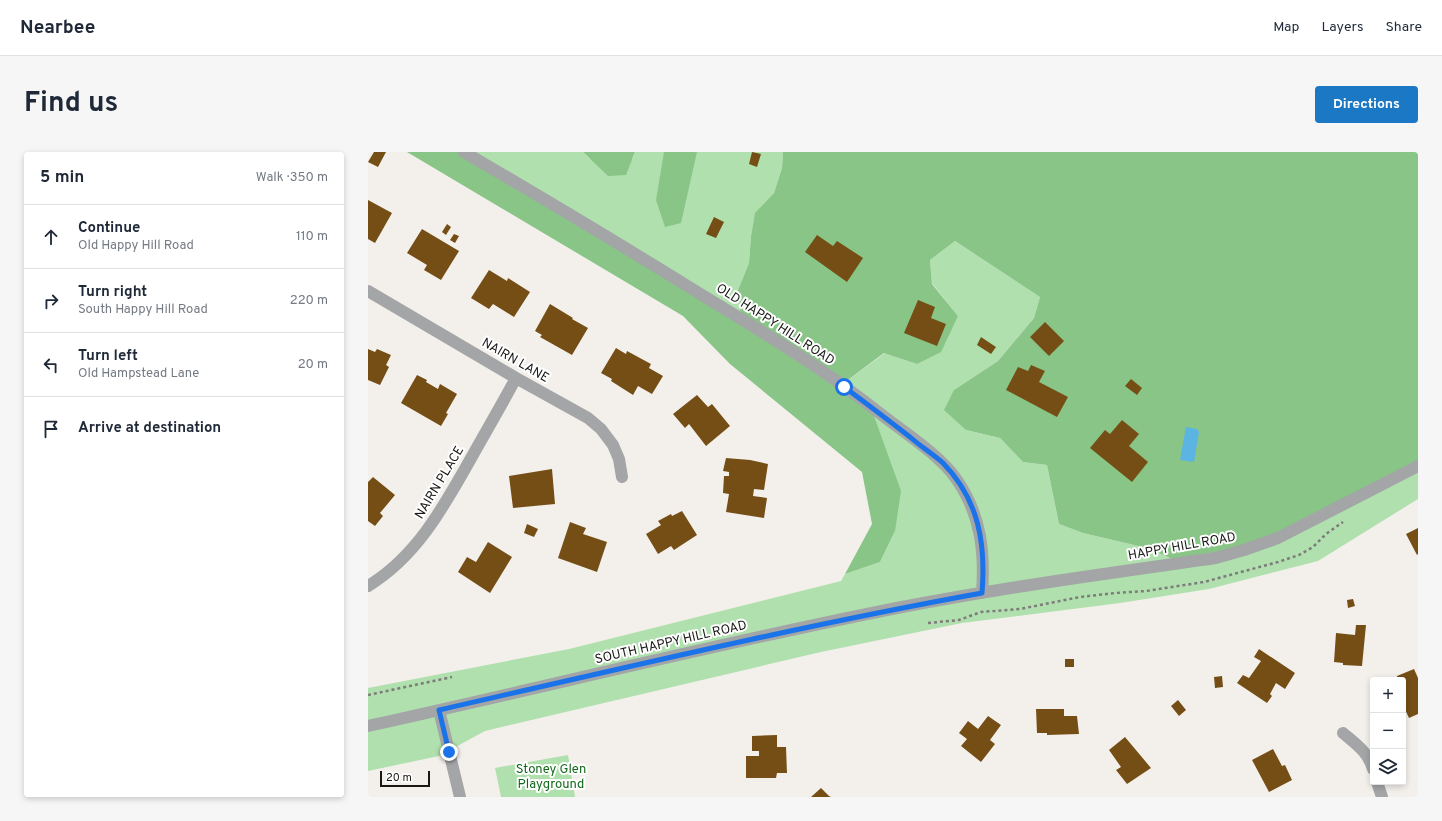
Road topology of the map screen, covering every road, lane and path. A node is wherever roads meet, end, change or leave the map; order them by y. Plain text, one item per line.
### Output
1 (464, 152) edge
2 (368, 291) edge
3 (516, 378) junction
4 (1418, 466) edge
5 (622, 477) dead end
6 (368, 586) edge
7 (982, 593) junction
8 (452, 677) dead end
9 (368, 695) edge
10 (439, 710) junction
11 (368, 726) edge
12 (1343, 733) dead end
13 (1370, 759) edge
14 (1378, 785) edge
15 (460, 797) edge
16 (1382, 797) edge

1 - 7 street, OLD HAPPY HILL ROAD
2 - 3 street, NAIRN LANE
3 - 5 street, NAIRN LANE
3 - 6 street, NAIRN PLACE
4 - 7 street, HAPPY HILL ROAD
7 - 10 street, SOUTH HAPPY HILL ROAD
8 - 9 path
10 - 11 street, SOUTH HAPPY HILL ROAD
10 - 15 street
12 - 13 street
14 - 16 street

